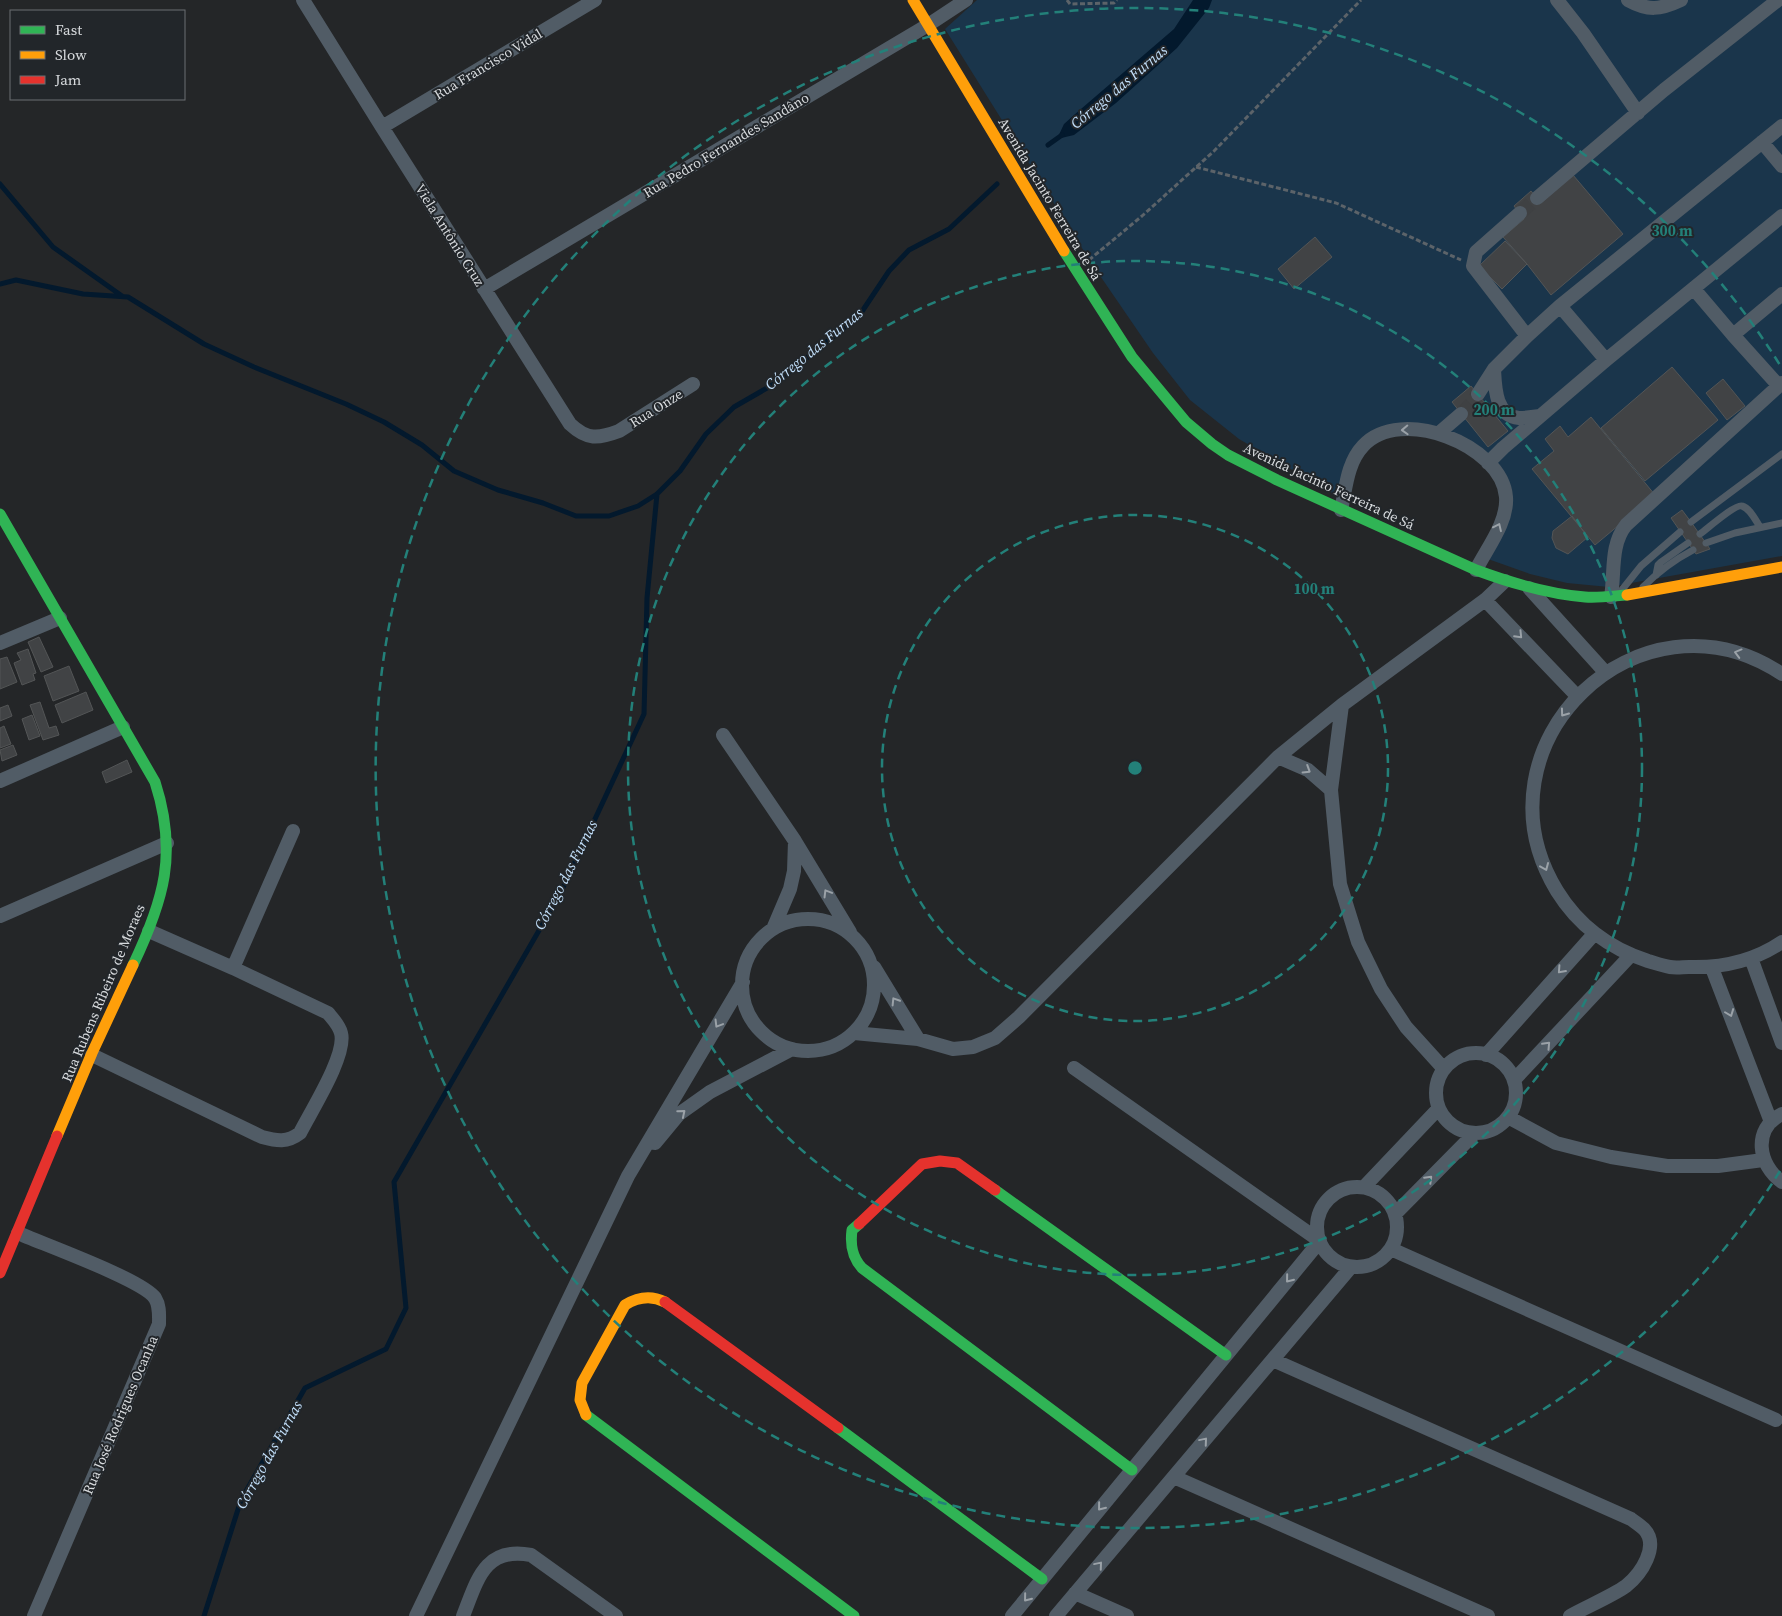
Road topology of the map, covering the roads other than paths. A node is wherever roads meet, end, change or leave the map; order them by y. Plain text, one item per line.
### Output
1 (303, 0) edge
2 (595, 0) edge
3 (913, 0) edge
4 (966, 0) edge
5 (1557, 0) edge
6 (1628, 0) edge
7 (1681, 0) edge
8 (1778, 0) edge
9 (928, 25) junction
10 (1638, 114) junction
11 (1782, 126) edge
12 (382, 127) junction
13 (1762, 142) junction
14 (1782, 166) edge
15 (1537, 198) tunnel mouth
16 (1520, 213) tunnel mouth
17 (1782, 216) edge
18 (1694, 288) junction
19 (484, 289) junction
20 (1782, 294) edge
21 (1560, 306) junction
22 (1733, 335) junction
23 (1527, 336) junction
24 (1606, 360) junction
25 (1494, 369) junction
26 (694, 384) dead end
27 (1780, 384) edge
28 (1478, 394) tunnel mouth
29 (1461, 414) tunnel mouth
30 (1540, 416) junction
31 (619, 431) joint
32 (1439, 433) junction
33 (1782, 454) edge
34 (1488, 463) junction
35 (1341, 510) junction
36 (0, 514) edge
37 (1692, 522) dead end
38 (1782, 523) edge
39 (1760, 527) junction
40 (1680, 532) dead end
41 (1700, 534) dead end
42 (1688, 543) dead end
43 (1706, 543) dead end
44 (1693, 550) dead end
45 (1782, 567) edge
46 (1476, 570) junction
47 (1656, 575) junction
48 (1505, 581) junction
49 (1529, 588) junction
50 (1636, 594) junction
51 (1614, 596) junction
52 (1485, 600) junction
53 (60, 618) junction
54 (0, 643) edge
55 (1605, 672) junction
56 (1782, 674) edge
57 (1577, 696) junction
58 (1342, 704) junction
59 (123, 727) junction
60 (723, 735) dead end
61 (1278, 757) junction
62 (0, 781) edge
63 (1332, 790) junction
64 (293, 831) dead end
65 (795, 841) junction
66 (167, 843) junction
67 (0, 916) edge
68 (773, 928) junction
69 (149, 931) junction
70 (1594, 934) junction
71 (852, 935) junction
72 (1782, 942) edge
73 (1630, 955) junction
74 (1751, 958) junction
75 (871, 963) junction
76 (233, 968) junction
77 (1712, 968) junction
78 (742, 982) junction
79 (854, 1034) junction
80 (918, 1038) junction
81 (1782, 1043) edge
82 (792, 1049) junction
83 (1486, 1054) junction
84 (92, 1055) junction
85 (1074, 1068) dead end
86 (1444, 1070) junction
87 (1514, 1080) junction
88 (1439, 1108) junction
89 (1508, 1117) junction
90 (1776, 1118) edge
91 (1475, 1133) junction
92 (1764, 1160) junction
93 (628, 1176) junction
94 (1782, 1182) edge
95 (1364, 1188) junction
96 (1395, 1214) junction
97 (18, 1233) junction
98 (1320, 1242) junction
99 (1391, 1249) junction
100 (1351, 1266) junction
101 (0, 1273) edge
102 (1226, 1356) junction
103 (1273, 1360) junction
104 (1776, 1420) dead end
105 (1132, 1470) junction
106 (1174, 1477) junction
107 (1042, 1579) junction
108 (1075, 1593) junction
109 (34, 1616) edge
110 (416, 1616) edge
111 (462, 1616) edge
112 (616, 1616) edge
113 (854, 1616) edge
114 (1012, 1616) edge
115 (1056, 1616) edge
116 (1127, 1616) edge
117 (1488, 1616) edge
118 (1570, 1616) edge

1 - 12 street, Viela Antônio Cruz
2 - 12 street, Rua Francisco Vidal
3 - 9 street, Avenida Jacinto Ferreira de Sá
4 - 9 street, Rua Pedro Fernandes Sandâno
5 - 10 street
6 - 7 street
8 - 10 street
9 - 19 street, Rua Pedro Fernandes Sandâno
9 - 35 street, Avenida Jacinto Ferreira de Sá
10 - 15 street
11 - 13 street
12 - 19 street, Viela Antônio Cruz
13 - 14 street
13 - 21 street
16 - 23 street
17 - 18 street
18 - 22 street
18 - 24 street
19 - 31 street, Viela Antônio Cruz
20 - 22 street
21 - 23 street
21 - 24 street
22 - 27 street
23 - 25 street
24 - 30 street
25 - 28 street
25 - 30 street
26 - 31 street, Rua Onze
27 - 51 street
29 - 32 street
30 - 34 street
32 - 34 street
32 -> 35 street
33 - 37 lane
46 -> 34 street
35 - 46 street, Avenida Jacinto Ferreira de Sá
36 - 53 street, Rua Rubens Ribeiro de Moraes
38 - 39 lane
39 - 41 lane
39 - 43 lane
40 - 51 lane
42 - 47 lane
44 - 47 lane
45 - 50 street, Avenida Jacinto Ferreira de Sá
46 - 48 street, Avenida Jacinto Ferreira de Sá
47 - 50 lane
48 - 49 street, Avenida Jacinto Ferreira de Sá
48 - 52 street
49 - 51 street, Avenida Jacinto Ferreira de Sá
49 - 55 street
50 - 51 street, Avenida Jacinto Ferreira de Sá
52 -> 57 street
52 - 58 street
53 - 54 street
53 - 59 street, Rua Rubens Ribeiro de Moraes
56 -> 55 street
55 - 57 street
57 -> 70 street
58 - 61 street
58 - 63 street
59 - 62 street
59 - 66 street, Rua Rubens Ribeiro de Moraes
60 - 65 street
61 -> 63 street
61 - 80 street
63 - 86 street
64 - 76 street
65 - 68 street
71 -> 65 street
66 - 67 street
66 - 69 street, Rua Rubens Ribeiro de Moraes
68 - 71 street
68 - 78 street
69 - 76 street
69 - 84 street, Rua Rubens Ribeiro de Moraes
70 - 73 street
70 -> 83 street
71 - 75 street
72 - 74 street
73 - 77 street
87 -> 73 street
74 - 77 street
74 - 81 street
75 - 79 street
80 -> 75 street
76 - 84 street
77 -> 90 street
78 - 82 street
78 -> 93 street
79 - 80 street
79 - 82 street
93 -> 82 street
83 - 86 street
83 - 87 street
84 - 97 street, Rua Rubens Ribeiro de Moraes
85 - 98 street
86 - 88 street
87 - 89 street
88 - 91 street
88 - 95 street
89 - 91 street
89 - 92 street
90 - 92 street
96 -> 91 street
92 - 94 street
93 - 110 street
95 - 96 street
95 - 98 street
96 - 99 street
97 - 101 street, Rua Rubens Ribeiro de Moraes
97 - 109 street, Rua José Rodrigues Ocanha
98 - 100 street
98 -> 102 street
99 - 100 street
99 - 104 street
100 - 103 street
102 - 105 street
102 - 105 street
106 -> 103 street
103 - 118 street
105 -> 107 street
108 -> 106 street
106 - 117 street
107 - 113 street
107 -> 114 street
108 - 115 street
108 - 116 street
111 - 112 street

